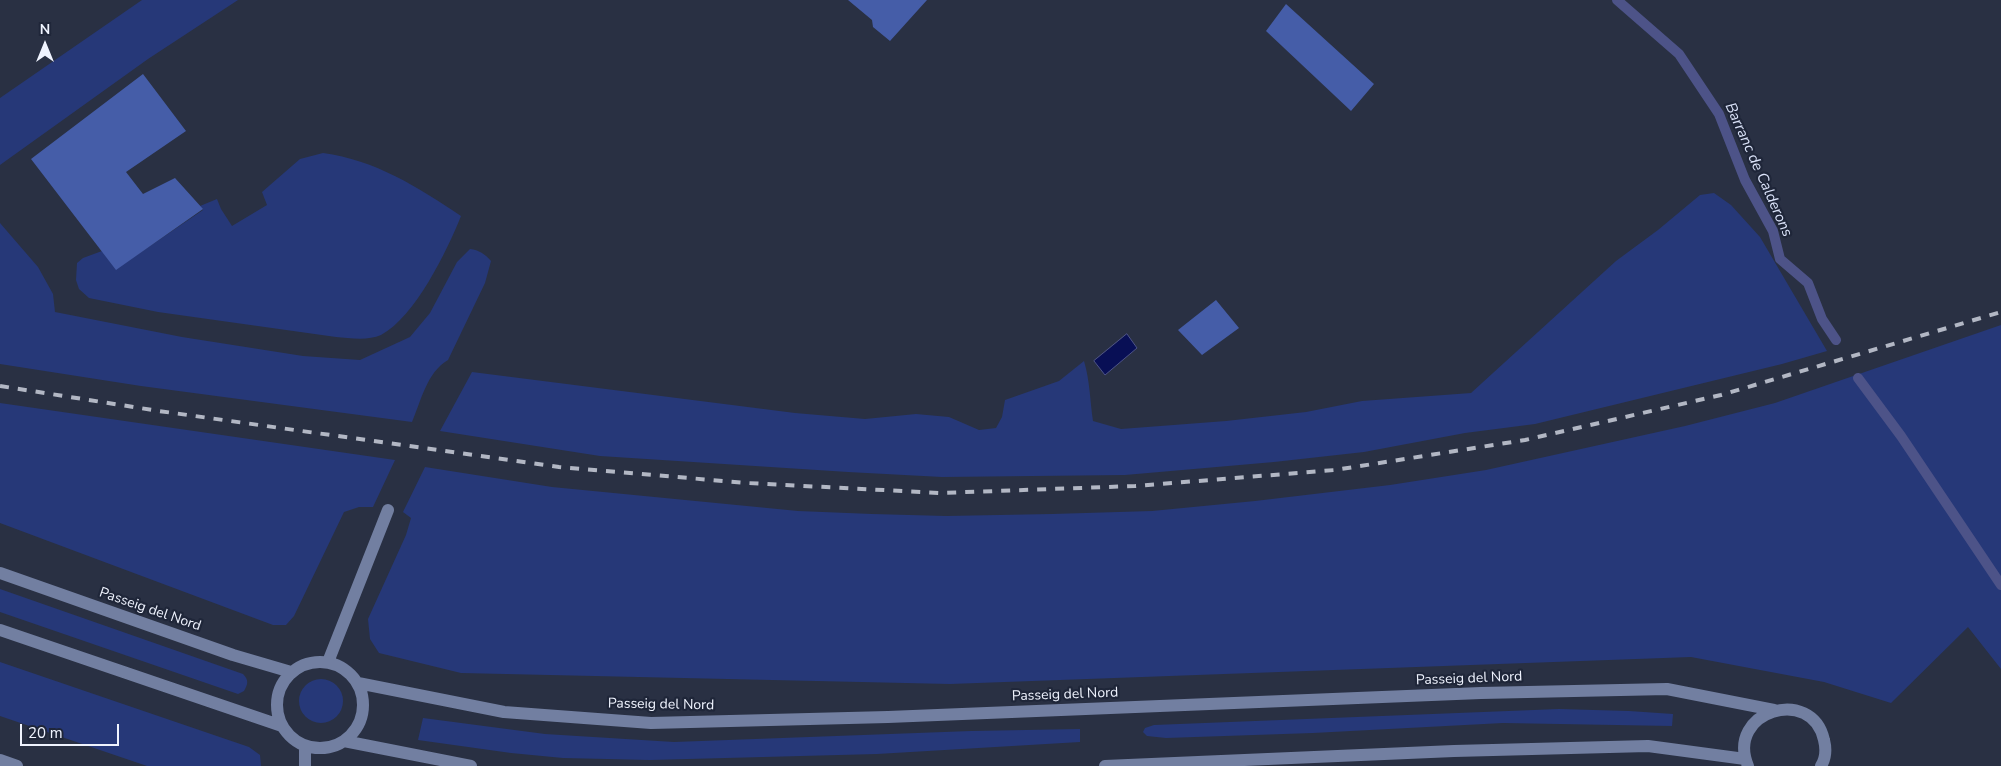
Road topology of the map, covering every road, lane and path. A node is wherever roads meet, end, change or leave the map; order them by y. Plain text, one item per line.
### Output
1 (388, 510) dead end
2 (0, 573) edge
3 (0, 630) edge
4 (328, 662) junction
5 (290, 672) junction
6 (358, 683) junction
7 (1774, 710) junction
8 (282, 726) junction
9 (344, 741) junction
10 (305, 746) junction
11 (0, 760) edge
12 (1747, 763) edge
13 (17, 766) edge
14 (304, 766) edge
15 (471, 766) edge
16 (1104, 766) edge
17 (1821, 766) edge

1 - 4 street
2 - 5 street, Passeig del Nord
3 - 8 street
4 - 5 street
4 - 6 street
5 - 8 street
6 - 7 street, Passeig del Nord
6 - 9 street
7 - 12 street
7 - 17 street, Passeig del Nord
8 - 10 street
9 - 10 street
9 - 15 street
10 - 14 street
11 - 13 street
12 - 16 street

